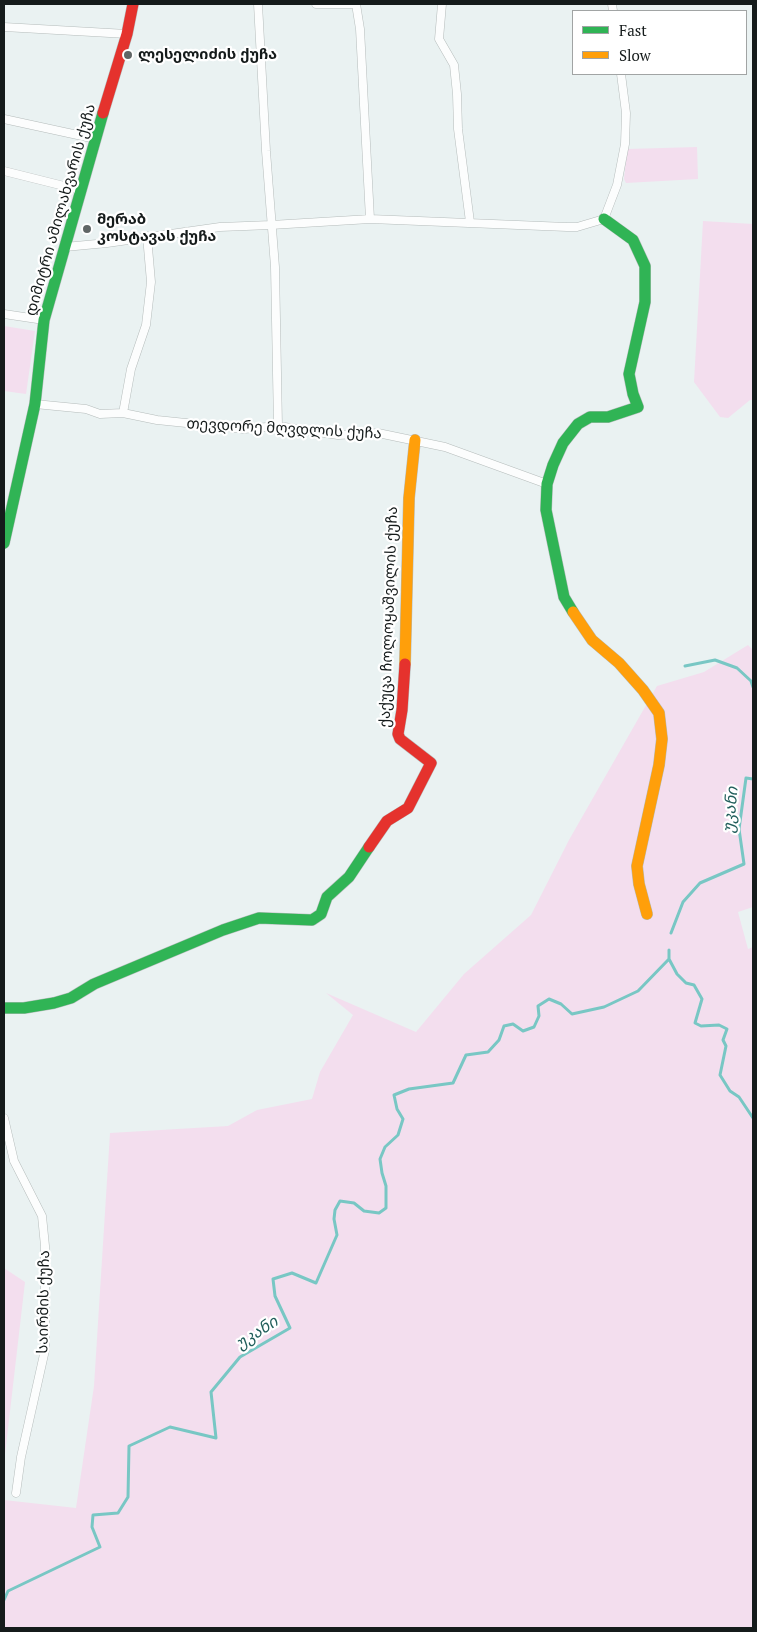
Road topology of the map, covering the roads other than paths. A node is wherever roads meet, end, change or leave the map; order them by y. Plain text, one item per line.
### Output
1 (133, 4) edge
2 (258, 4) edge
3 (316, 4) edge
4 (356, 4) edge
5 (442, 4) edge
6 (4, 27) edge
7 (127, 34) junction
8 (621, 75) edge
9 (4, 119) edge
10 (96, 138) junction
11 (4, 171) edge
12 (80, 190) junction
13 (370, 219) junction
14 (604, 219) junction
15 (470, 222) junction
16 (271, 226) junction
17 (147, 236) junction
18 (65, 247) junction
19 (4, 314) edge
20 (44, 320) junction
21 (35, 404) junction
22 (123, 413) junction
23 (278, 426) junction
24 (415, 440) junction
25 (547, 484) junction
26 (4, 543) edge
27 (647, 914) dead end
28 (4, 1008) edge
29 (4, 1118) edge
30 (16, 1493) dead end

1 - 7 street, დიმიტრი ამილახვარის ქუჩა
2 - 16 street
3 - 4 street
4 - 13 street
5 - 15 street
6 - 7 street
7 - 10 street, დიმიტრი ამილახვარის ქუჩა
8 - 14 street
9 - 10 street
10 - 12 street, დიმიტრი ამილახვარის ქუჩა
11 - 12 street
12 - 18 street, დიმიტრი ამილახვარის ქუჩა
13 - 15 street
13 - 16 street
14 - 15 street
14 - 25 street
16 - 17 street
16 - 23 street
17 - 18 street
17 - 22 street
18 - 20 street, დიმიტრი ამილახვარის ქუჩა
19 - 20 street
20 - 21 street, დიმიტრი ამილახვარის ქუჩა
21 - 22 street, თევდორე მღვდლის ქუჩა
21 - 26 street, დიმიტრი ამილახვარის ქუჩა
22 - 23 street, თევდორე მღვდლის ქუჩა
23 - 24 street, თევდორე მღვდლის ქუჩა
24 - 25 street, თევდორე მღვდლის ქუჩა
24 - 28 street, ქაქუცა ჩოლოყაშვილის ქუჩა
25 - 27 street
29 - 30 street, საირმის ქუჩა

